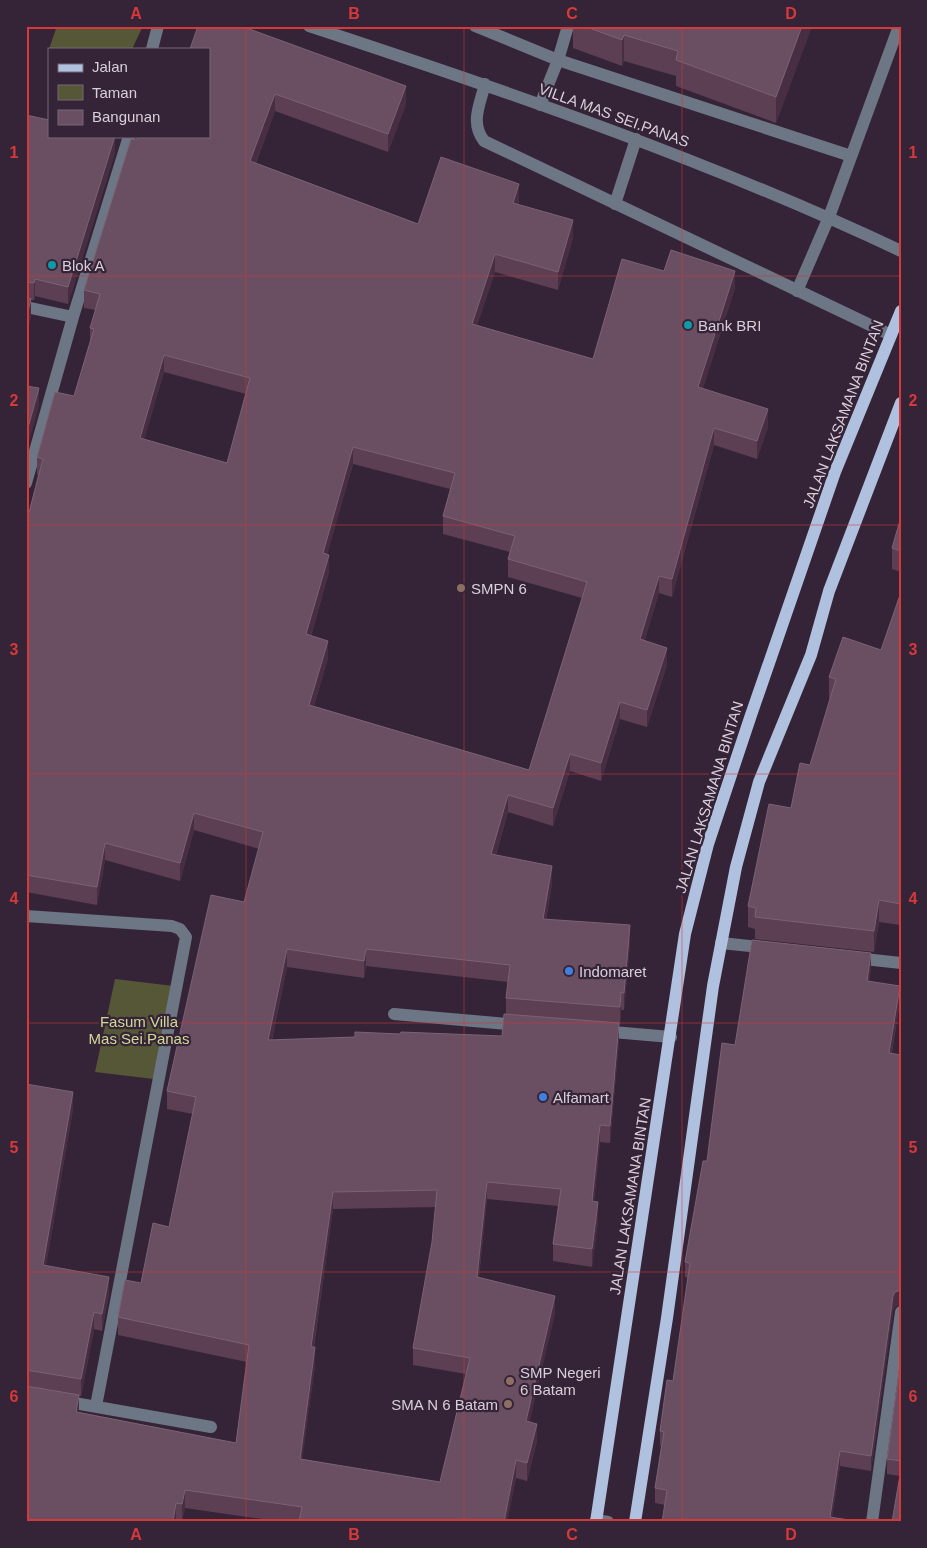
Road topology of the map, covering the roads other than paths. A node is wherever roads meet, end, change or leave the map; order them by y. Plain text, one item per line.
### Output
1 (158, 26) edge
2 (309, 26) edge
3 (475, 26) edge
4 (568, 26) edge
5 (899, 26) edge
6 (152, 48) edge
7 (558, 60) junction
8 (485, 84) junction
9 (540, 105) junction
10 (636, 139) junction
11 (113, 140) edge
12 (128, 140) edge
13 (851, 156) junction
14 (616, 204) junction
15 (828, 217) junction
16 (901, 251) edge
17 (797, 291) junction
18 (26, 307) edge
19 (901, 311) edge
20 (73, 317) junction
21 (891, 335) junction
22 (901, 403) edge
23 (26, 483) edge
24 (26, 916) edge
25 (721, 943) junction
26 (778, 949) edge
27 (844, 957) edge
28 (901, 963) edge
29 (394, 1014) dead end
30 (532, 1026) edge
31 (592, 1031) edge
32 (671, 1037) junction
33 (901, 1312) edge
34 (53, 1399) edge
35 (96, 1406) junction
36 (211, 1427) dead end
37 (600, 1521) edge
38 (635, 1522) edge
39 (872, 1522) edge

1 - 6 street
2 - 8 street, VILLA MAS SEI.PANAS
3 - 7 street
4 - 7 street
5 - 13 street
7 - 9 street
7 - 13 street
8 - 9 street, VILLA MAS SEI.PANAS
8 - 14 street
9 - 10 street, VILLA MAS SEI.PANAS
10 - 14 street
10 - 15 street, VILLA MAS SEI.PANAS
11 - 12 street
12 - 20 street
13 - 15 street
14 - 17 street
15 - 16 street, VILLA MAS SEI.PANAS
15 - 17 street
17 - 21 street
18 - 20 street
19 - 21 main road, JALAN LAKSAMANA BINTAN
20 - 23 street
21 - 32 main road, JALAN LAKSAMANA BINTAN
22 - 25 main road
24 - 35 street
25 - 26 street
25 - 38 main road
27 - 28 street
29 - 30 street
31 - 32 street
32 - 37 main road, JALAN LAKSAMANA BINTAN
33 - 39 street
34 - 35 street
35 - 36 street

